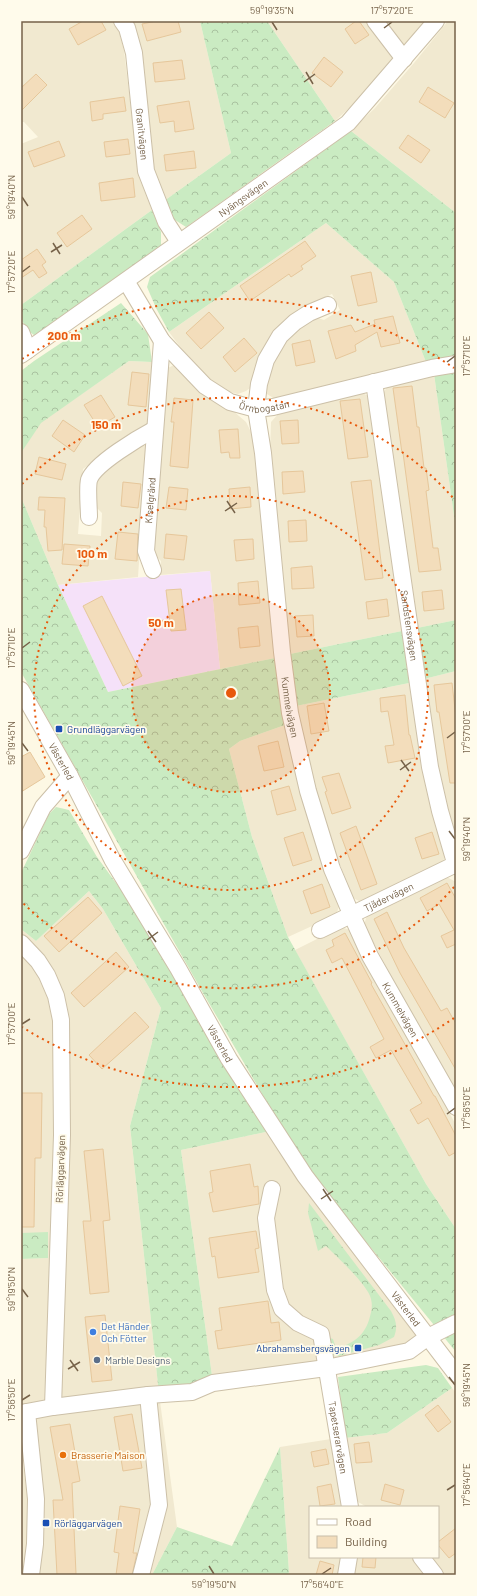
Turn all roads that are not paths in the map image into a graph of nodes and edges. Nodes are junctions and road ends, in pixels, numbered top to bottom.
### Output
1 (122, 21) edge
2 (375, 21) edge
3 (436, 21) edge
4 (404, 59) junction
5 (179, 242) junction
6 (126, 281) junction
7 (328, 305) dead end
8 (21, 332) edge
9 (162, 341) junction
10 (24, 353) edge
11 (456, 364) edge
12 (374, 382) junction
13 (256, 409) junction
14 (155, 430) junction
15 (89, 518) dead end
16 (153, 570) dead end
17 (21, 690) edge
18 (70, 776) junction
19 (21, 851) edge
20 (456, 865) edge
21 (352, 916) junction
22 (320, 930) dead end
23 (21, 943) edge
24 (456, 1107) edge
25 (272, 1189) dead end
26 (456, 1323) edge
27 (428, 1337) junction
28 (326, 1368) junction
29 (456, 1374) edge
30 (148, 1395) junction
31 (53, 1408) junction
32 (24, 1413) edge
33 (350, 1506) edge
34 (349, 1558) edge
35 (422, 1558) edge
36 (31, 1575) edge
37 (141, 1575) edge
38 (346, 1575) edge
39 (435, 1575) edge

1 - 5 street, Granitvägen
2 - 4 street
3 - 4 street, Nyängsvägen
4 - 5 street, Nyängsvägen
5 - 6 street, Nyängsvägen
6 - 9 street, Örnbogatan
6 - 10 street, Nyängsvägen
7 - 13 street, Kummelvägen
8 - 10 street, Nyängsvägen
9 - 13 street, Örnbogatan
9 - 14 street, Kiselgränd
11 - 12 street, Örnbogatan
12 - 13 street, Örnbogatan
12 - 20 street, Sandstensvägen
13 - 21 street, Kummelvägen
14 - 15 street
14 - 16 street, Kiselgränd
17 - 18 street, Västerled
18 - 19 street
18 - 27 street, Västerled
20 - 21 street, Tjädervägen
21 - 22 street, Tjädervägen
21 - 24 street, Kummelvägen
23 - 31 street, Rörläggarvägen
25 - 28 street
26 - 27 street
27 - 28 street
27 - 29 street, Västerled
28 - 30 street
28 - 33 street, Tapetserarvägen
30 - 31 street
30 - 37 street
31 - 32 street
32 - 36 street
34 - 38 street
35 - 39 street

